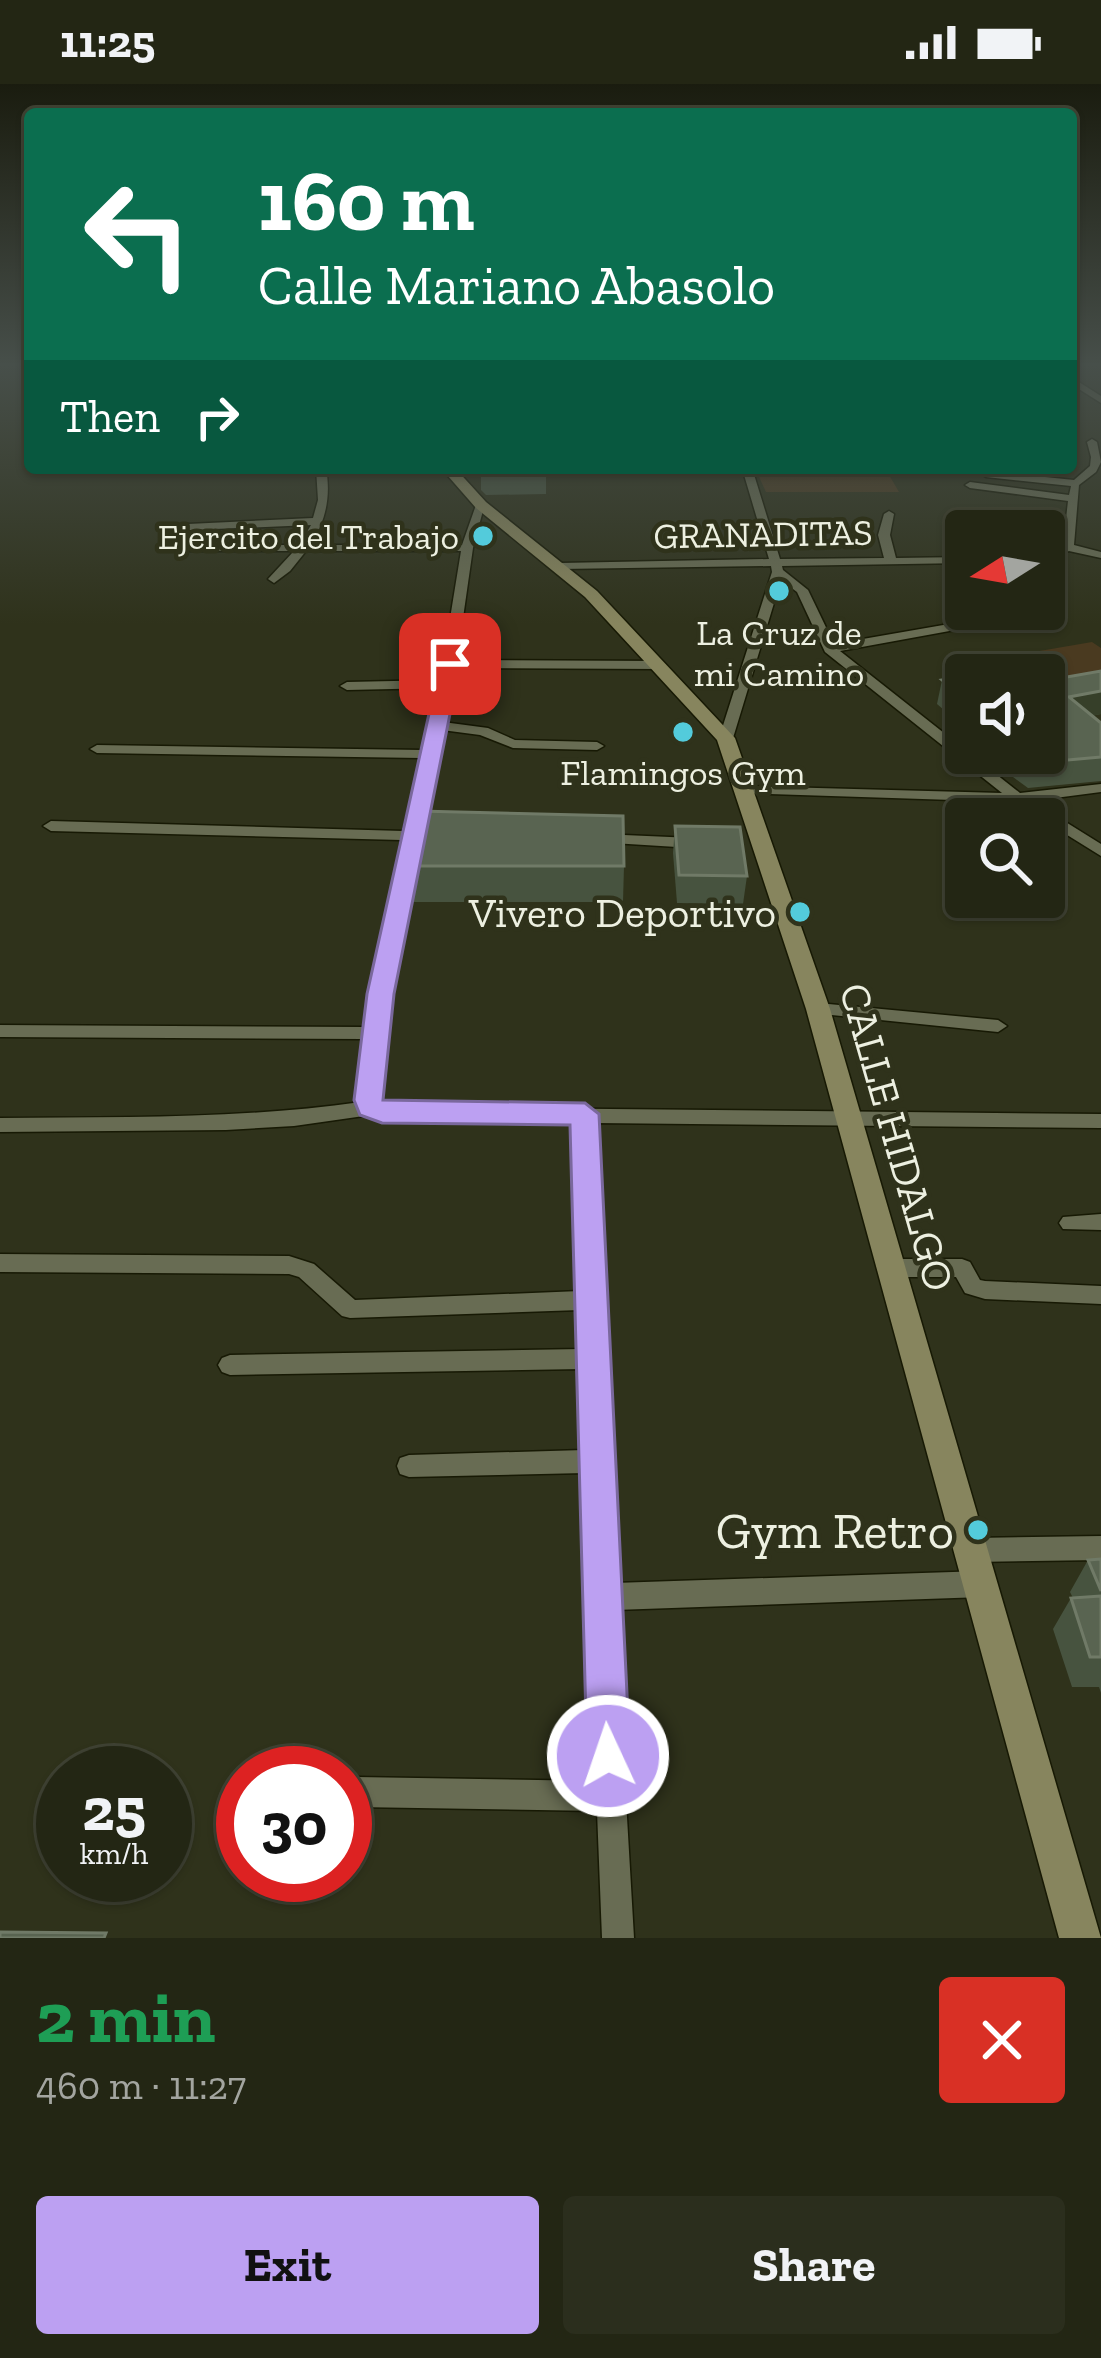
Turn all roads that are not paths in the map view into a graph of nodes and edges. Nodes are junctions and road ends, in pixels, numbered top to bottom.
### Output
1 (1096, 451) edge
2 (322, 474) edge
3 (453, 474) edge
4 (749, 474) edge
5 (986, 474) dead end
6 (1076, 483) junction
7 (970, 485) dead end
8 (1071, 498) junction
9 (481, 505) junction
10 (889, 514) dead end
11 (317, 521) junction
12 (166, 528) dead end
13 (1068, 547) junction
14 (186, 548) dead end
15 (304, 548) junction
16 (467, 548) junction
17 (1065, 548) edge
18 (1101, 555) edge
19 (945, 561) edge
20 (891, 562) junction
21 (560, 566) junction
22 (778, 568) junction
23 (274, 579) dead end
24 (945, 628) edge
25 (830, 649) junction
26 (450, 664) junction
27 (660, 665) junction
28 (444, 684) junction
29 (347, 686) dead end
30 (437, 725) junction
31 (726, 738) junction
32 (597, 746) dead end
33 (98, 749) dead end
34 (432, 754) junction
35 (1101, 788) edge
36 (746, 790) junction
37 (1017, 798) junction
38 (51, 826) dead end
39 (1065, 828) edge
40 (410, 835) junction
41 (454, 836) edge
42 (584, 839) edge
43 (719, 844) edge
44 (1101, 850) edge
45 (818, 1010) junction
46 (998, 1026) dead end
47 (0, 1031) edge
48 (373, 1034) junction
49 (370, 1108) junction
50 (585, 1114) junction
51 (850, 1121) junction
52 (1101, 1121) edge
53 (0, 1125) edge
54 (1101, 1222) edge
55 (1070, 1223) dead end
56 (0, 1263) edge
57 (892, 1268) junction
58 (1101, 1295) edge
59 (592, 1300) junction
60 (594, 1359) junction
61 (230, 1365) dead end
62 (596, 1461) junction
63 (410, 1466) dead end
64 (1101, 1548) edge
65 (973, 1550) junction
66 (983, 1584) junction
67 (601, 1597) junction
68 (372, 1792) edge
69 (610, 1796) junction
70 (618, 1938) edge
71 (1080, 1938) edge

1 - 6 street
2 - 11 street
3 - 9 main road, CALLE HIDALGO
4 - 22 street
5 - 6 street
6 - 8 street
7 - 8 street
8 - 13 street
9 - 16 street
9 - 21 main road, CALLE HIDALGO
10 - 20 street
11 - 12 street
11 - 15 street
13 - 17 street
13 - 18 street
14 - 15 street
15 - 16 street
15 - 23 street
16 - 26 street
19 - 20 street, GRANADITAS
20 - 22 street, GRANADITAS
21 - 22 street, GRANADITAS
21 - 27 main road, CALLE HIDALGO
22 - 25 street
22 - 31 street
24 - 25 street
25 - 37 street
26 - 27 street
26 - 28 street
27 - 31 main road, CALLE HIDALGO
28 - 29 street
28 - 30 street
30 - 32 street
30 - 34 street
31 - 36 main road, CALLE HIDALGO
33 - 34 street
34 - 40 street
35 - 37 street
36 - 37 street
36 - 45 main road, CALLE HIDALGO
38 - 40 street
39 - 44 street
40 - 41 street
40 - 48 street
42 - 43 street
45 - 46 street
45 - 51 main road, CALLE HIDALGO
47 - 48 street
48 - 49 street
49 - 50 street
49 - 53 street
50 - 51 street
50 - 59 street
51 - 52 street
51 - 57 main road, CALLE HIDALGO
54 - 55 street
56 - 59 street
57 - 58 street
57 - 65 main road, CALLE HIDALGO
59 - 60 street
60 - 61 street
60 - 62 street
62 - 63 street
62 - 67 street
64 - 65 street
65 - 66 main road, CALLE HIDALGO
66 - 67 street
66 - 71 main road, CALLE HIDALGO
67 - 69 street
68 - 69 street
69 - 70 street

